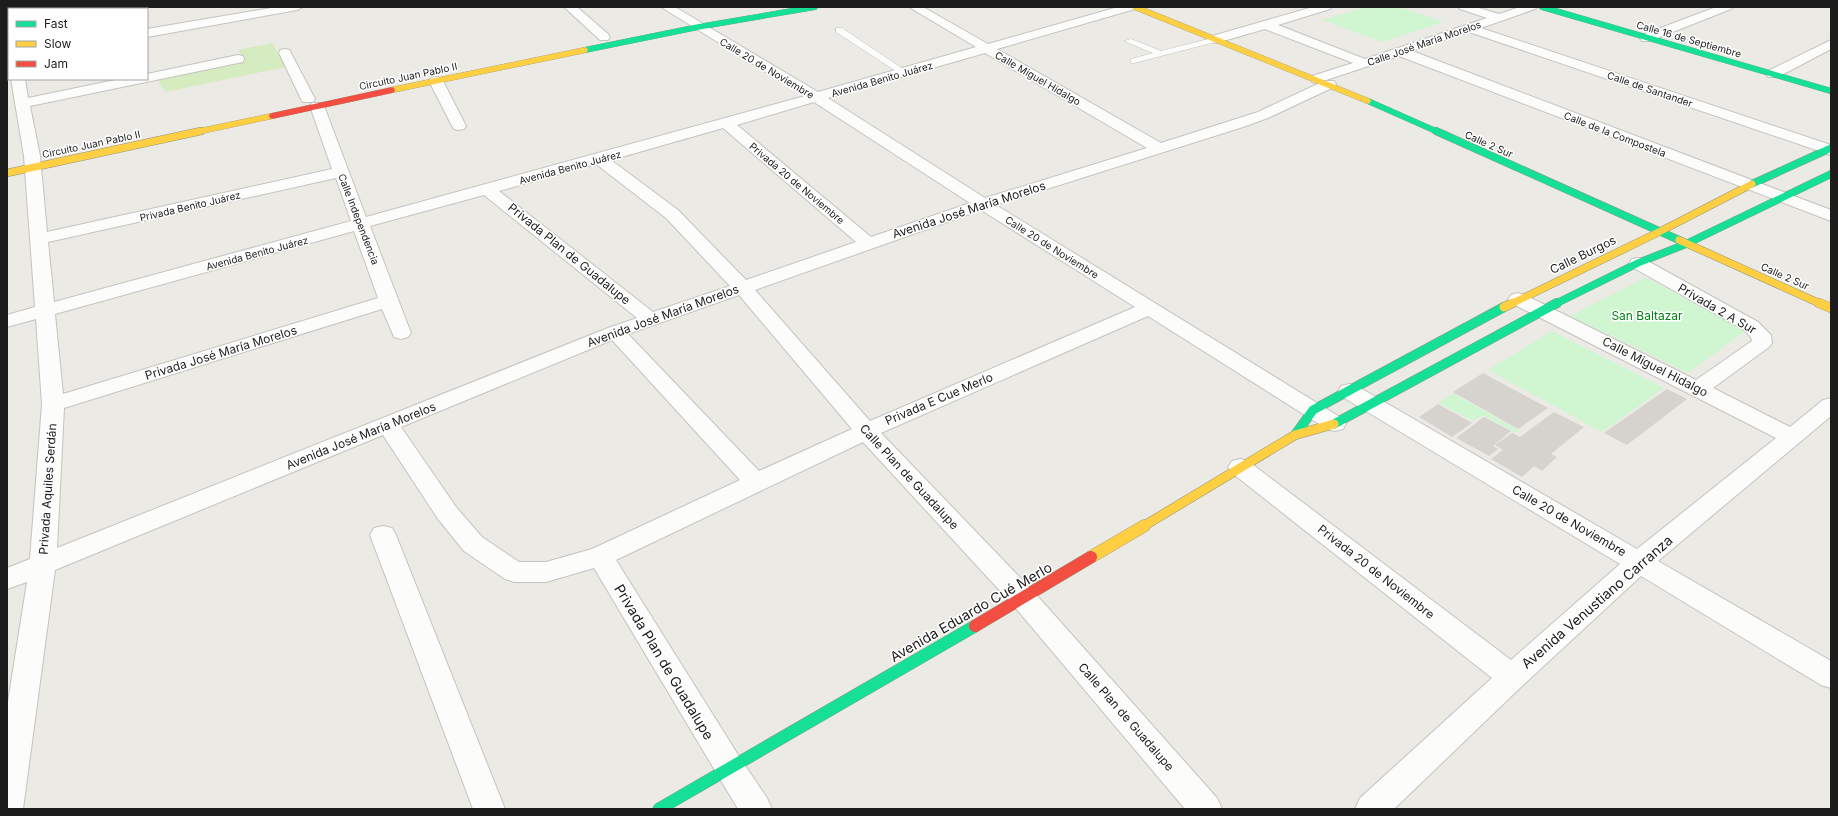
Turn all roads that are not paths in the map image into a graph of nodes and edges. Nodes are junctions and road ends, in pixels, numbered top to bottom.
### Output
1 (297, 7) edge
2 (570, 7) edge
3 (667, 7) edge
4 (776, 7) edge
5 (815, 7) edge
6 (915, 7) edge
7 (1131, 7) edge
8 (1135, 7) edge
9 (1326, 7) edge
10 (1464, 7) edge
11 (1531, 7) edge
12 (1542, 7) edge
13 (1728, 7) edge
14 (1279, 9) dead end
15 (1298, 16) junction
16 (1500, 18) junction
17 (693, 24) junction
18 (1267, 25) junction
19 (1470, 28) junction
20 (839, 30) dead end
21 (148, 33) edge
22 (604, 37) junction
23 (1646, 38) junction
24 (1216, 39) junction
25 (1128, 41) dead end
26 (1831, 44) edge
27 (987, 48) junction
28 (1399, 51) junction
29 (285, 53) dead end
30 (1160, 53) junction
31 (238, 59) dead end
32 (1134, 61) dead end
33 (1365, 63) junction
34 (905, 73) junction
35 (1773, 74) junction
36 (148, 78) edge
37 (18, 80) edge
38 (135, 80) edge
39 (436, 81) junction
40 (1323, 82) junction
41 (1831, 92) edge
42 (816, 97) junction
43 (313, 102) junction
44 (22, 103) junction
45 (277, 105) dead end
46 (726, 123) junction
47 (458, 126) dead end
48 (1160, 149) junction
49 (1830, 149) edge
50 (599, 158) junction
51 (32, 159) junction
52 (341, 172) junction
53 (7, 173) edge
54 (1831, 174) edge
55 (1750, 185) junction
56 (487, 189) junction
57 (1783, 198) junction
58 (982, 204) junction
59 (1831, 216) edge
60 (362, 224) junction
61 (1659, 232) junction
62 (40, 239) junction
63 (868, 244) junction
64 (1686, 244) junction
65 (1638, 263) junction
66 (742, 287) junction
67 (1518, 299) junction
68 (389, 302) junction
69 (1150, 308) junction
70 (1831, 308) edge
71 (45, 310) junction
72 (1542, 310) junction
73 (650, 319) junction
74 (7, 321) edge
75 (615, 332) junction
76 (401, 333) dead end
77 (1698, 389) junction
78 (1349, 391) junction
79 (53, 404) junction
80 (1370, 405) junction
81 (1831, 405) edge
82 (1314, 410) junction
83 (1335, 424) junction
84 (388, 425) junction
85 (866, 431) junction
86 (1294, 434) junction
87 (1792, 437) junction
88 (1240, 467) junction
89 (755, 482) junction
90 (383, 535) dead end
91 (600, 556) junction
92 (1639, 562) junction
93 (43, 565) junction
94 (7, 579) edge
95 (1023, 598) junction
96 (1831, 676) edge
97 (1512, 677) junction
98 (729, 768) junction
99 (7, 809) edge
100 (489, 809) edge
101 (659, 809) edge
102 (756, 809) edge
103 (1206, 809) edge
104 (1371, 809) edge

1 - 21 street
2 - 22 street
3 - 17 street, Calle 20 de Noviembre
4 - 17 main road, Circuito Juan Pablo II
5 - 17 main road, Circuito Juan Pablo II
6 - 27 street, Calle Miguel Hidalgo
7 - 27 street, Avenida Benito Juárez
8 - 24 main road, Calle 2 Sur
9 - 15 street
10 - 16 street
11 - 16 street, Calle José María Morelos
12 - 23 main road, Calle 16 de Septiembre
13 - 23 street
14 - 15 street
15 - 18 street
16 - 19 street, Calle José María Morelos
17 - 22 main road, Circuito Juan Pablo II
17 - 39 main road, Circuito Juan Pablo II
17 - 42 street, Calle 20 de Noviembre
18 - 24 street
18 - 33 street
19 - 28 street, Calle José María Morelos
19 - 49 street, Calle de Santander
20 - 34 lane
22 - 43 main road, Circuito Juan Pablo II
23 - 35 main road, Calle 16 de Septiembre
24 - 30 lane
24 - 40 main road, Calle 2 Sur
25 - 30 lane
26 - 35 street
27 - 34 street, Avenida Benito Juárez
27 - 48 street, Calle Miguel Hidalgo
28 - 33 street, Calle José María Morelos
28 - 55 street, Calle de la Compostela
29 - 43 street, Calle Independencia
30 - 32 lane
31 - 36 street
33 - 40 street, Calle José María Morelos
34 - 42 street, Avenida Benito Juárez
35 - 41 main road, Calle 16 de Septiembre
37 - 44 street, Privada Aquiles Serdán
38 - 44 street
39 - 43 main road, Circuito Juan Pablo II
39 - 47 street
40 - 48 street, Avenida José María Morelos
40 - 61 main road, Calle 2 Sur
42 - 46 street, Avenida Benito Juárez
42 - 58 street, Calle 20 de Noviembre
43 - 45 main road, Circuito Juan Pablo II
43 - 51 main road, Circuito Juan Pablo II
43 - 52 street, Calle Independencia
44 - 51 street, Privada Aquiles Serdán
46 - 50 street, Avenida Benito Juárez
46 - 63 street, Privada 20 de Noviembre
48 - 58 street, Avenida José María Morelos
49 - 55 main road, Calle Burgos
50 - 56 street, Avenida Benito Juárez
50 - 66 street, Calle Plan de Guadalupe
51 - 53 main road, Circuito Juan Pablo II
51 - 62 street, Privada Aquiles Serdán
52 - 60 street, Calle Independencia
52 - 62 street, Privada Benito Juárez
54 - 57 main road
55 - 57 street, Calle de la Compostela
55 - 61 main road, Calle Burgos
56 - 60 street, Avenida Benito Juárez
56 - 73 street, Privada Plan de Guadalupe
57 - 59 street, Calle de la Compostela
57 - 64 main road
58 - 63 street, Avenida José María Morelos
58 - 69 street, Calle 20 de Noviembre
60 - 68 street, Calle Independencia
60 - 71 street, Avenida Benito Juárez
61 - 64 main road, Calle 2 Sur
61 - 67 main road, Calle Burgos
62 - 71 street, Privada Aquiles Serdán
63 - 66 street, Avenida José María Morelos
64 - 65 main road
64 - 70 main road, Calle 2 Sur
65 - 72 main road
65 - 77 street, Privada 2 A Sur
66 - 73 street, Avenida José María Morelos
66 - 85 street, Calle Plan de Guadalupe
67 - 72 street, Calle Miguel Hidalgo
67 - 78 main road, Calle Burgos
68 - 76 street, Calle Independencia
68 - 79 street, Privada José María Morelos
69 - 82 street, Calle 20 de Noviembre
69 - 85 street, Privada E Cue Merlo
71 - 74 street, Avenida Benito Juárez
71 - 79 street, Privada Aquiles Serdán
72 - 77 street, Calle Miguel Hidalgo
72 - 80 main road
73 - 75 street, Avenida José María Morelos
75 - 84 street, Avenida José María Morelos
75 - 89 street
77 - 87 street, Calle Miguel Hidalgo
78 - 80 street, Calle 20 de Noviembre
78 - 82 main road, Avenida Eduardo Cué Merlo
79 - 93 street, Privada Aquiles Serdán
80 - 83 main road, Avenida Eduardo Cué Merlo
80 - 92 street, Calle 20 de Noviembre
81 - 87 street, Avenida Venustiano Carranza
82 - 83 street, Calle 20 de Noviembre
82 - 86 main road, Avenida Eduardo Cué Merlo
83 - 86 main road, Avenida Eduardo Cué Merlo
84 - 91 street, Privada E Cue Merlo
84 - 93 street, Avenida José María Morelos
85 - 89 street, Privada E Cue Merlo
85 - 95 street, Calle Plan de Guadalupe
86 - 88 main road, Avenida Eduardo Cué Merlo
87 - 92 street, Avenida Venustiano Carranza
88 - 95 main road, Avenida Eduardo Cué Merlo
88 - 97 street, Privada 20 de Noviembre
89 - 91 street, Privada E Cue Merlo
90 - 100 street
91 - 98 street, Privada Plan de Guadalupe
92 - 96 street, Calle 20 de Noviembre
92 - 97 street, Avenida Venustiano Carranza
93 - 94 street, Avenida José María Morelos
93 - 99 street, Privada Aquiles Serdán
95 - 98 main road, Avenida Eduardo Cué Merlo
95 - 103 street, Calle Plan de Guadalupe
97 - 104 street, Avenida Venustiano Carranza
98 - 101 main road, Avenida Eduardo Cué Merlo
98 - 102 street, Privada Plan de Guadalupe

